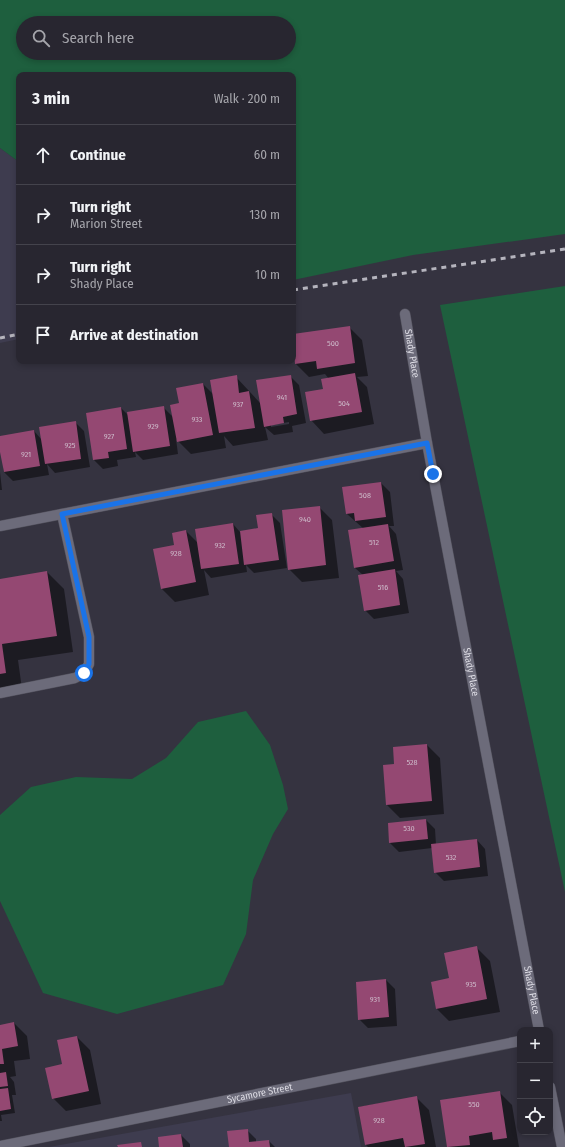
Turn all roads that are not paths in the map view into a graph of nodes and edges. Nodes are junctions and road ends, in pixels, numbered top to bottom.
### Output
1 (405, 314) dead end
2 (427, 443) junction
3 (62, 514) junction
4 (0, 526) edge
5 (0, 693) edge
6 (538, 1027) edge
7 (517, 1042) edge
8 (552, 1099) edge
9 (0, 1146) edge
10 (562, 1147) edge

1 - 2 street, Shady Place
2 - 3 street
2 - 6 street, Shady Place
3 - 4 street
3 - 5 street
7 - 9 street, Sycamore Street
8 - 10 street

